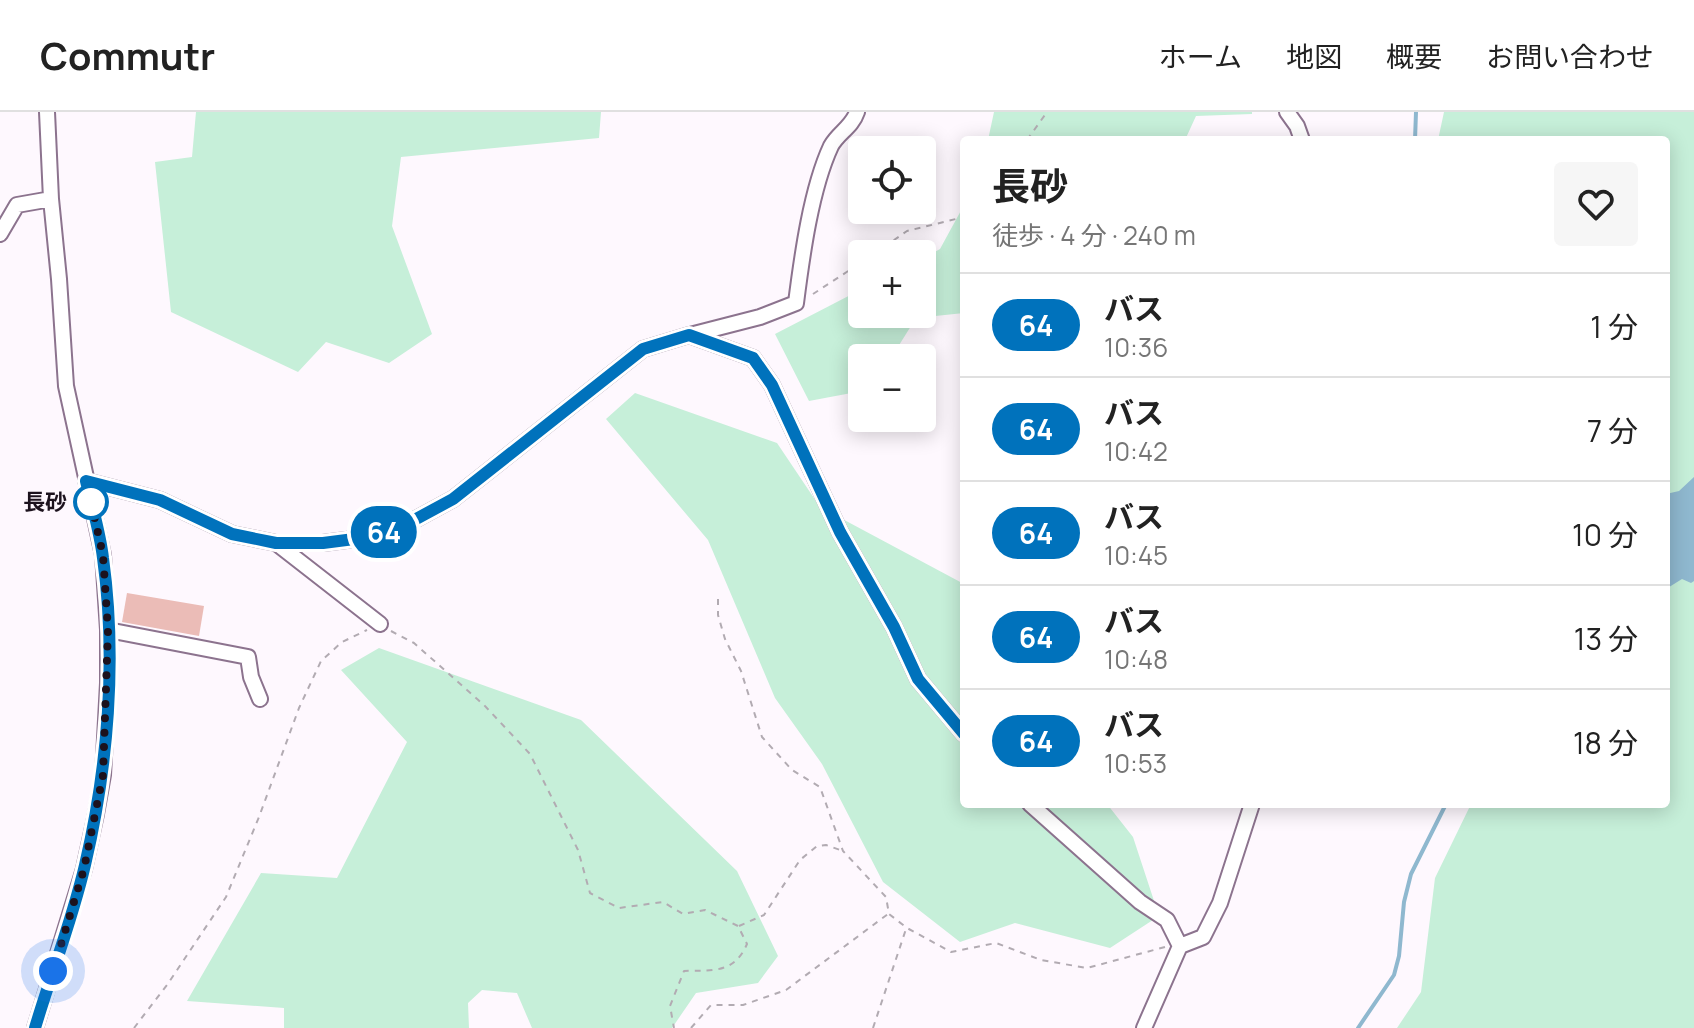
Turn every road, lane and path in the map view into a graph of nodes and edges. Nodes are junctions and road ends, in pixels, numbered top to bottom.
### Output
1 (47, 112) edge
2 (857, 112) edge
3 (1047, 112) edge
4 (1287, 112) edge
5 (1030, 136) edge
6 (1301, 136) edge
7 (51, 199) junction
8 (960, 218) edge
9 (0, 234) edge
10 (894, 240) edge
11 (848, 271) edge
12 (796, 303) junction
13 (689, 335) junction
14 (86, 481) junction
15 (276, 543) junction
16 (718, 599) dead end
17 (380, 624) junction
18 (108, 630) junction
19 (260, 699) dead end
20 (960, 729) edge
21 (1034, 808) edge
22 (1251, 808) edge
23 (843, 851) junction
24 (889, 914) junction
25 (738, 926) junction
26 (907, 928) junction
27 (1179, 945) junction
28 (35, 1028) edge
29 (134, 1028) edge
30 (674, 1028) edge
31 (691, 1028) edge
32 (873, 1028) edge
33 (1144, 1028) edge

1 - 7 street
2 - 12 street
3 - 5 path
4 - 6 street
7 - 9 street
7 - 14 street
8 - 10 path
11 - 12 path
12 - 13 street
13 - 15 street
13 - 20 street
14 - 15 street
14 - 18 street
15 - 17 street
16 - 23 path
17 - 25 path
17 - 29 path
18 - 19 street
18 - 28 street
21 - 27 street
22 - 27 street
23 - 24 path
23 - 25 path
24 - 26 path
24 - 31 path
25 - 30 path
26 - 27 path
26 - 32 path
27 - 33 street

